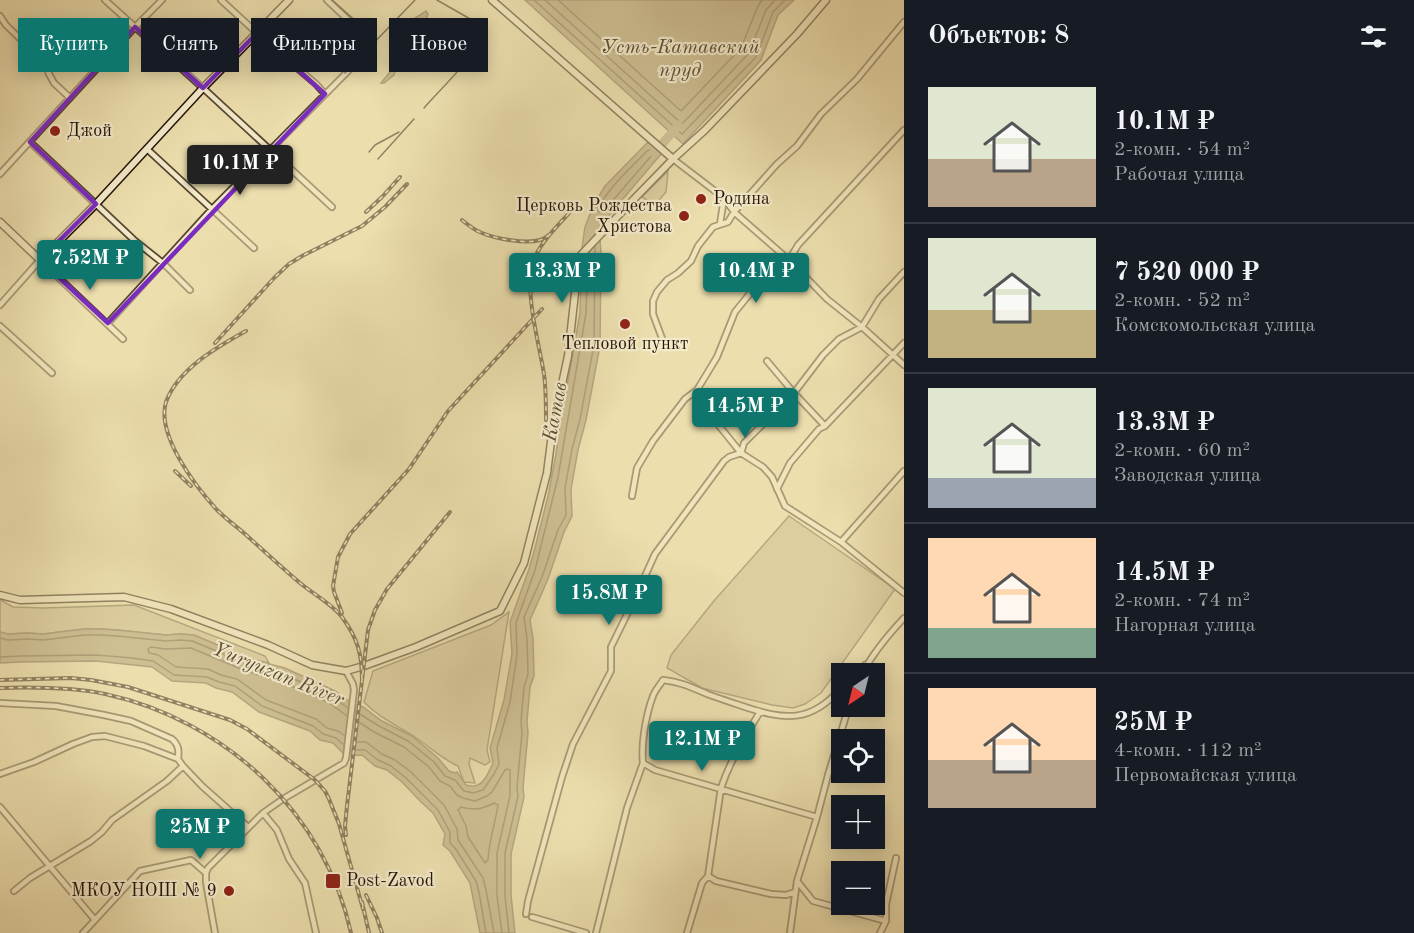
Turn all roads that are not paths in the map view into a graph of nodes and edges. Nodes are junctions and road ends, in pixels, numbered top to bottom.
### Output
1 (105, 0) edge
2 (162, 0) edge
3 (221, 0) edge
4 (289, 0) edge
5 (327, 0) edge
6 (492, 0) edge
7 (826, 0) edge
8 (0, 16) edge
9 (272, 18) edge
10 (346, 18) edge
11 (904, 22) edge
12 (135, 27) junction
13 (251, 28) edge
14 (251, 39) edge
15 (302, 72) edge
16 (347, 72) edge
17 (203, 88) junction
18 (325, 94) junction
19 (70, 98) junction
20 (904, 130) edge
21 (30, 142) junction
22 (147, 149) junction
23 (271, 150) junction
24 (673, 159) junction
25 (0, 174) edge
26 (724, 198) junction
27 (96, 204) junction
28 (332, 207) dead end
29 (211, 210) junction
30 (734, 212) junction
31 (0, 222) edge
32 (720, 224) junction
33 (254, 248) dead end
34 (40, 260) junction
35 (789, 260) junction
36 (164, 264) junction
37 (904, 273) edge
38 (190, 290) dead end
39 (0, 305) edge
40 (108, 323) junction
41 (0, 326) edge
42 (862, 327) junction
43 (123, 339) dead end
44 (663, 341) dead end
45 (904, 343) edge
46 (893, 355) junction
47 (767, 361) dead end
48 (904, 365) edge
49 (52, 372) dead end
50 (697, 390) junction
51 (794, 393) junction
52 (825, 426) junction
53 (741, 453) junction
54 (904, 471) edge
55 (777, 489) junction
56 (632, 496) dead end
57 (841, 542) junction
58 (904, 593) edge
59 (0, 595) edge
60 (904, 618) edge
61 (868, 661) edge
62 (346, 671) junction
63 (831, 699) edge
64 (0, 703) edge
65 (760, 712) junction
66 (846, 717) edge
67 (178, 759) junction
68 (643, 763) junction
69 (183, 766) junction
70 (0, 774) edge
71 (721, 788) junction
72 (0, 807) edge
73 (263, 813) junction
74 (817, 817) junction
75 (248, 827) junction
76 (896, 858) dead end
77 (50, 866) junction
78 (206, 873) junction
79 (708, 876) junction
80 (797, 881) junction
81 (14, 891) dead end
82 (795, 892) junction
83 (526, 914) dead end
84 (532, 917) dead end
85 (95, 920) junction
86 (885, 921) junction
87 (83, 933) edge
88 (215, 933) edge
89 (316, 933) edge
90 (586, 933) edge
91 (596, 933) edge
92 (687, 933) edge
93 (790, 933) edge
94 (880, 933) edge

1 - 12 street
2 - 12 street
3 - 13 street
4 - 9 street
5 - 10 street
6 - 24 street
7 - 24 street
8 - 19 street
11 - 30 street
12 - 17 street
12 - 19 street
14 - 17 street
15 - 18 street
16 - 18 street
17 - 22 street
17 - 23 street
18 - 23 street
19 - 21 street
20 - 35 street
21 - 25 street
21 - 27 street
22 - 27 street
22 - 29 street
23 - 28 street
23 - 29 street
24 - 26 street
24 - 62 street
26 - 30 street
26 - 32 street
27 - 34 street
27 - 36 street
29 - 33 street
29 - 36 street
30 - 32 street
30 - 35 street
31 - 34 street
32 - 44 street
34 - 39 street
34 - 40 street
35 - 42 street
35 - 50 street
36 - 38 street
36 - 40 street
37 - 42 street
40 - 43 street
41 - 49 street
42 - 46 street
42 - 51 street
45 - 46 street
46 - 48 street
46 - 52 street
47 - 51 street
50 - 53 street
50 - 56 street
51 - 52 street
51 - 53 street
52 - 55 street
53 - 55 street
53 - 83 street
54 - 57 street
55 - 57 street
57 - 58 street
59 - 62 street
60 - 61 street
62 - 73 street
63 - 65 street
64 - 67 street
65 - 68 street
65 - 71 street
66 - 74 street
67 - 69 street
67 - 70 street
68 - 71 street
68 - 91 street
69 - 75 street
69 - 77 street
71 - 74 street
71 - 79 street
72 - 77 street
73 - 75 street
73 - 89 street
74 - 80 street
75 - 78 street
76 - 86 street
77 - 81 street
77 - 85 street
78 - 85 street
78 - 88 street
79 - 82 street
79 - 92 street
80 - 82 street
80 - 86 street
82 - 93 street
84 - 90 street
85 - 87 street
86 - 94 street

